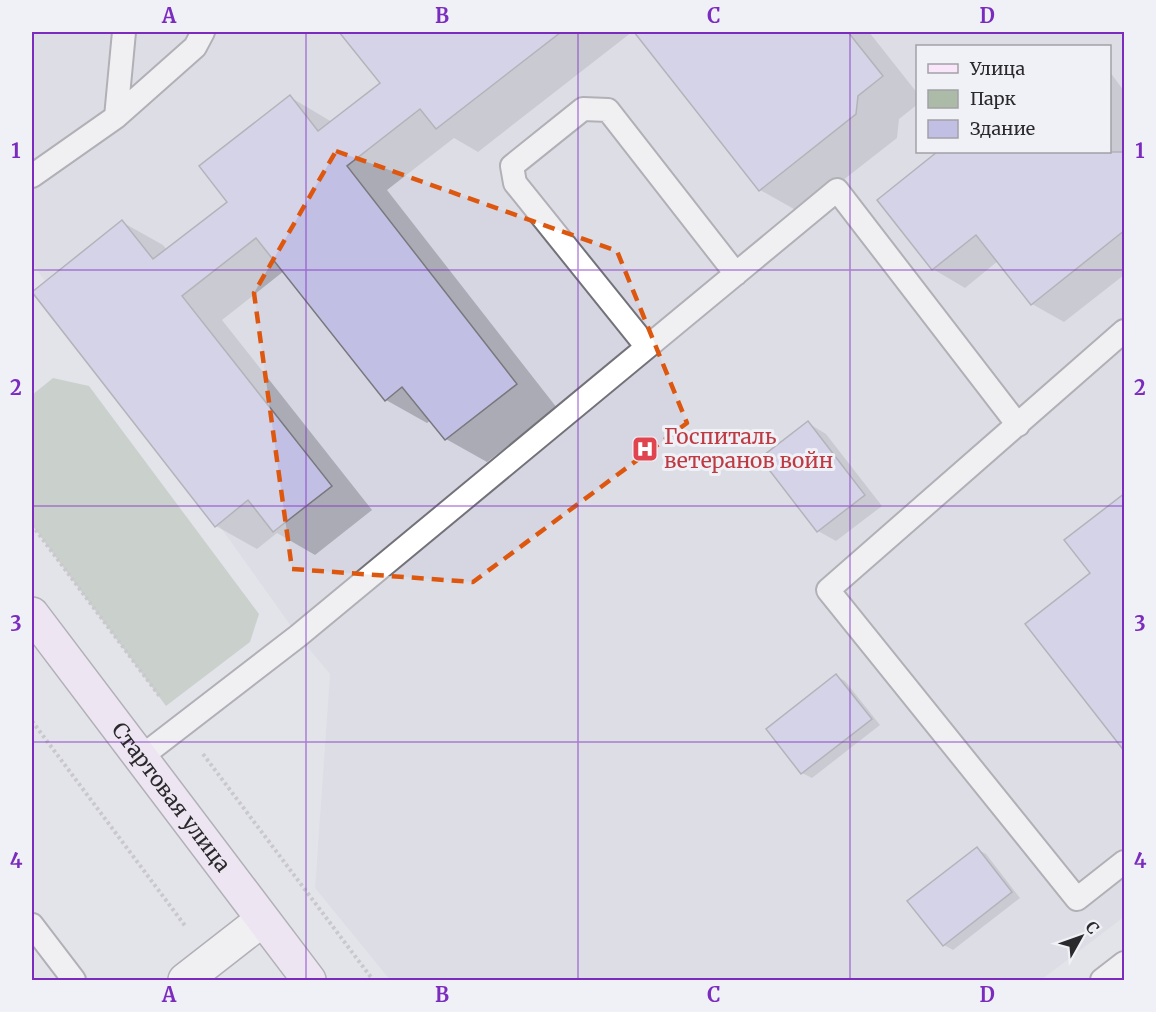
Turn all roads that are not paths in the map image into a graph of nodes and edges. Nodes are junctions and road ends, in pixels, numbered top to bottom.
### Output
1 (124, 32) edge
2 (203, 32) edge
3 (116, 117) junction
4 (32, 176) edge
5 (736, 274) junction
6 (1125, 331) edge
7 (647, 347) junction
8 (1018, 425) junction
9 (32, 614) edge
10 (141, 757) junction
11 (1125, 862) edge
12 (262, 920) junction
13 (32, 925) edge
14 (1125, 963) edge
15 (74, 981) edge
16 (185, 981) edge
17 (309, 981) edge
18 (1102, 981) edge

1 - 3 lane
2 - 3 lane
3 - 4 lane
5 - 7 lane
5 - 7 lane
5 - 8 lane
6 - 8 lane
7 - 10 lane
8 - 11 lane
9 - 10 street, Стартовая улица
10 - 12 street, Стартовая улица
12 - 16 street
12 - 17 street, Стартовая улица
13 - 15 lane
14 - 18 lane

